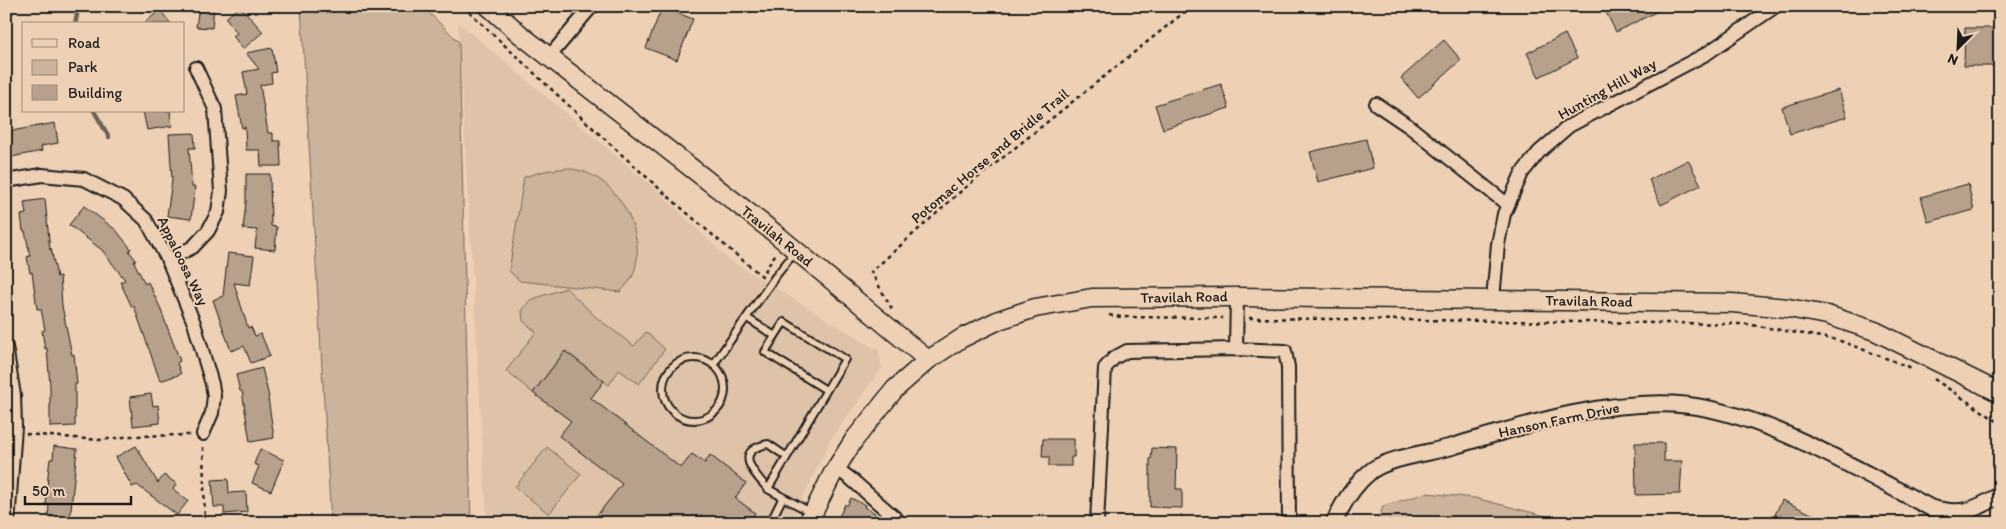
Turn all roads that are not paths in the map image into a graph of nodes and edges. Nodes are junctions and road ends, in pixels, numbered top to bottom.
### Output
1 (488, 6) edge
2 (592, 6) edge
3 (1776, 6) edge
4 (549, 57) junction
5 (196, 68) dead end
6 (1376, 104) dead end
7 (6, 181) edge
8 (1508, 205) junction
9 (792, 256) junction
10 (168, 260) junction
11 (1237, 297) junction
12 (1493, 299) junction
13 (747, 318) junction
14 (775, 336) junction
15 (6, 347) edge
16 (1236, 349) junction
17 (928, 360) junction
18 (714, 365) junction
19 (826, 390) junction
20 (2000, 393) edge
21 (203, 434) road end
22 (787, 457) junction
23 (836, 468) junction
24 (768, 489) junction
25 (2000, 495) edge
26 (783, 497) junction
27 (810, 518) edge
28 (8, 523) edge
29 (770, 523) edge
30 (901, 523) edge
31 (1098, 523) edge
32 (1289, 523) edge
33 (1334, 523) edge

1 - 4 main road, Travilah Road
2 - 4 street
3 - 8 street, Hunting Hill Way
4 - 9 main road, Travilah Road
5 - 10 street
6 - 8 street
7 - 10 street, Appaloosa Way
8 - 12 street, Hunting Hill Way
9 - 13 lane
9 - 17 main road, Travilah Road
10 - 21 street, Appaloosa Way
11 - 12 main road, Travilah Road
11 - 16 street
11 - 17 main road, Travilah Road
12 - 20 main road, Travilah Road
13 - 14 lane
13 - 18 lane
14 - 19 lane
14 - 19 lane
15 - 28 street
16 - 31 street
16 - 32 street
17 - 23 main road
18 - 18 lane
19 - 22 lane
22 - 24 lane
22 - 24 lane
23 - 27 main road
23 - 30 street
24 - 26 lane
25 - 33 street, Hanson Farm Drive
26 - 27 lane
26 - 29 lane

